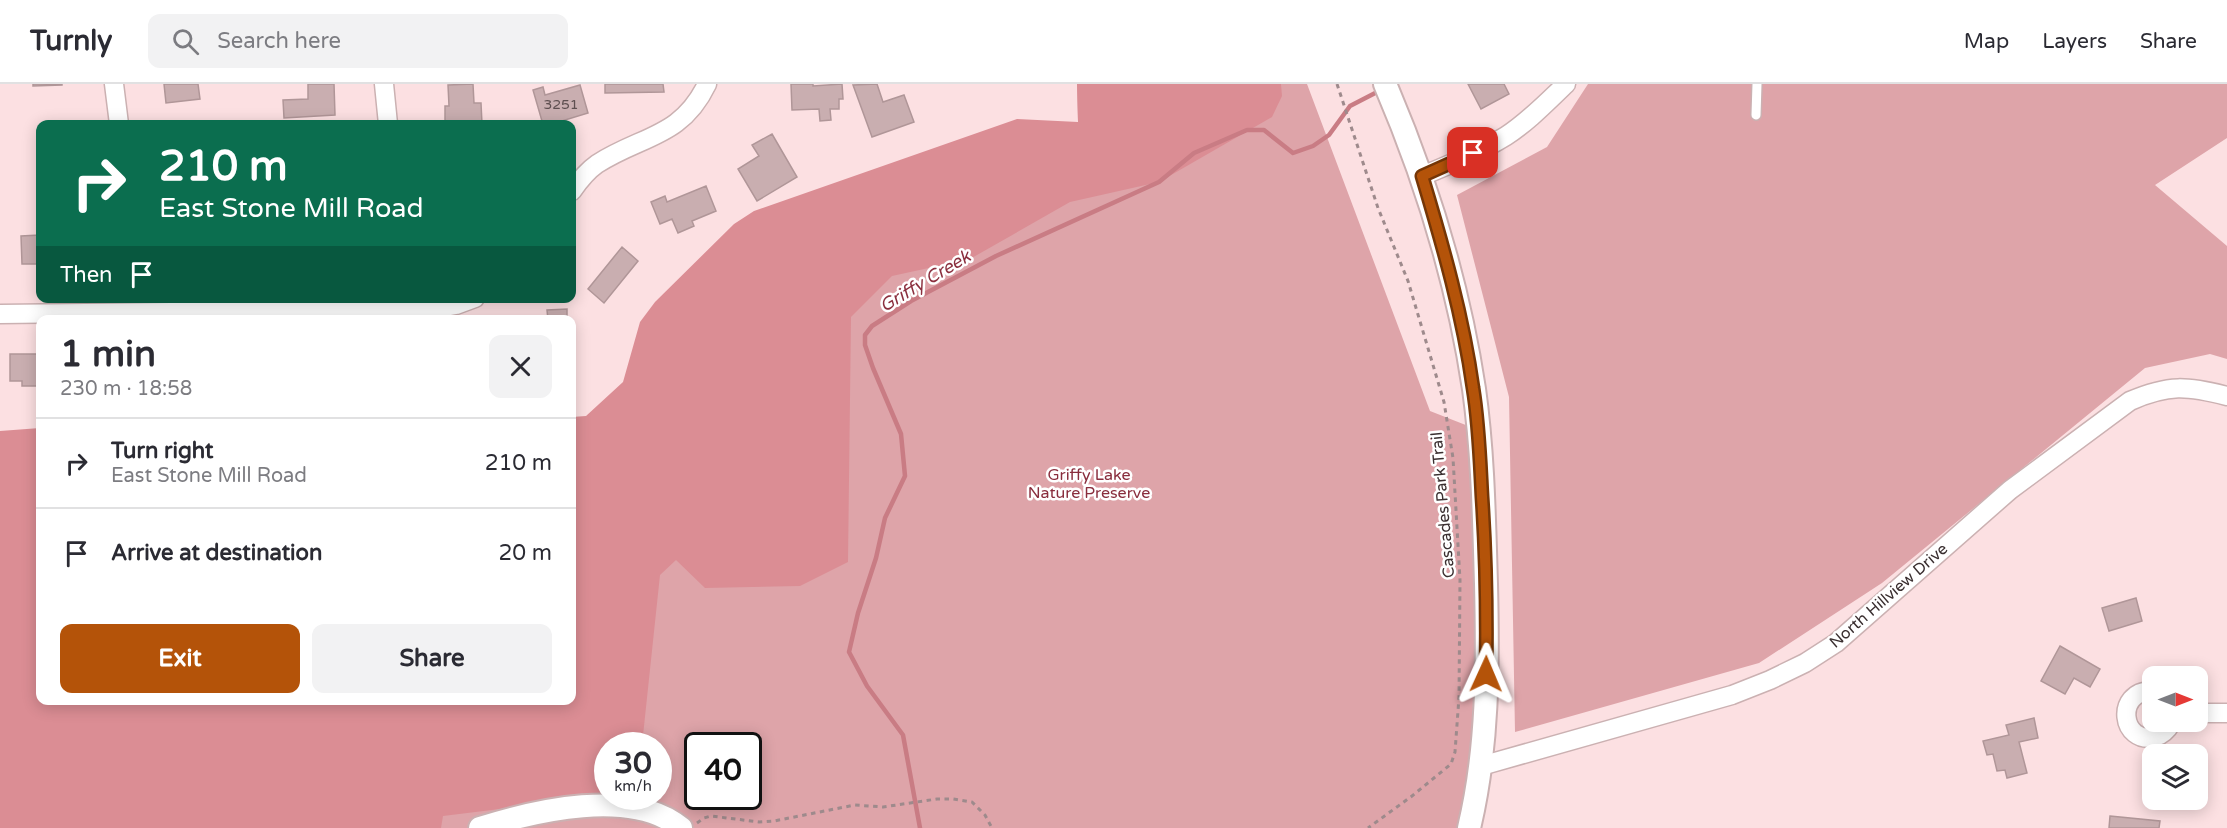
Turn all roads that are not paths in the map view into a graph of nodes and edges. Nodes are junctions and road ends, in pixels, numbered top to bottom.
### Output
1 (114, 84) edge
2 (384, 84) edge
3 (707, 84) edge
4 (1385, 84) edge
5 (1566, 84) edge
6 (1757, 84) edge
7 (1756, 115) dead end
8 (118, 120) edge
9 (388, 120) edge
10 (1422, 176) junction
11 (576, 186) edge
12 (462, 303) edge
13 (397, 304) edge
14 (144, 305) edge
15 (0, 314) edge
16 (2227, 396) edge
17 (2142, 693) edge
18 (2208, 713) edge
19 (2227, 713) edge
20 (2164, 732) edge
21 (1481, 766) junction
22 (480, 828) edge
23 (681, 828) edge
24 (1469, 828) edge

1 - 8 street
2 - 9 street
3 - 11 street
4 - 10 street
5 - 10 street
6 - 7 lane
10 - 21 street
12 - 13 street
13 - 14 street
14 - 15 street
16 - 21 street, North Hillview Drive
17 - 20 street
18 - 19 street
21 - 24 street
22 - 23 street

